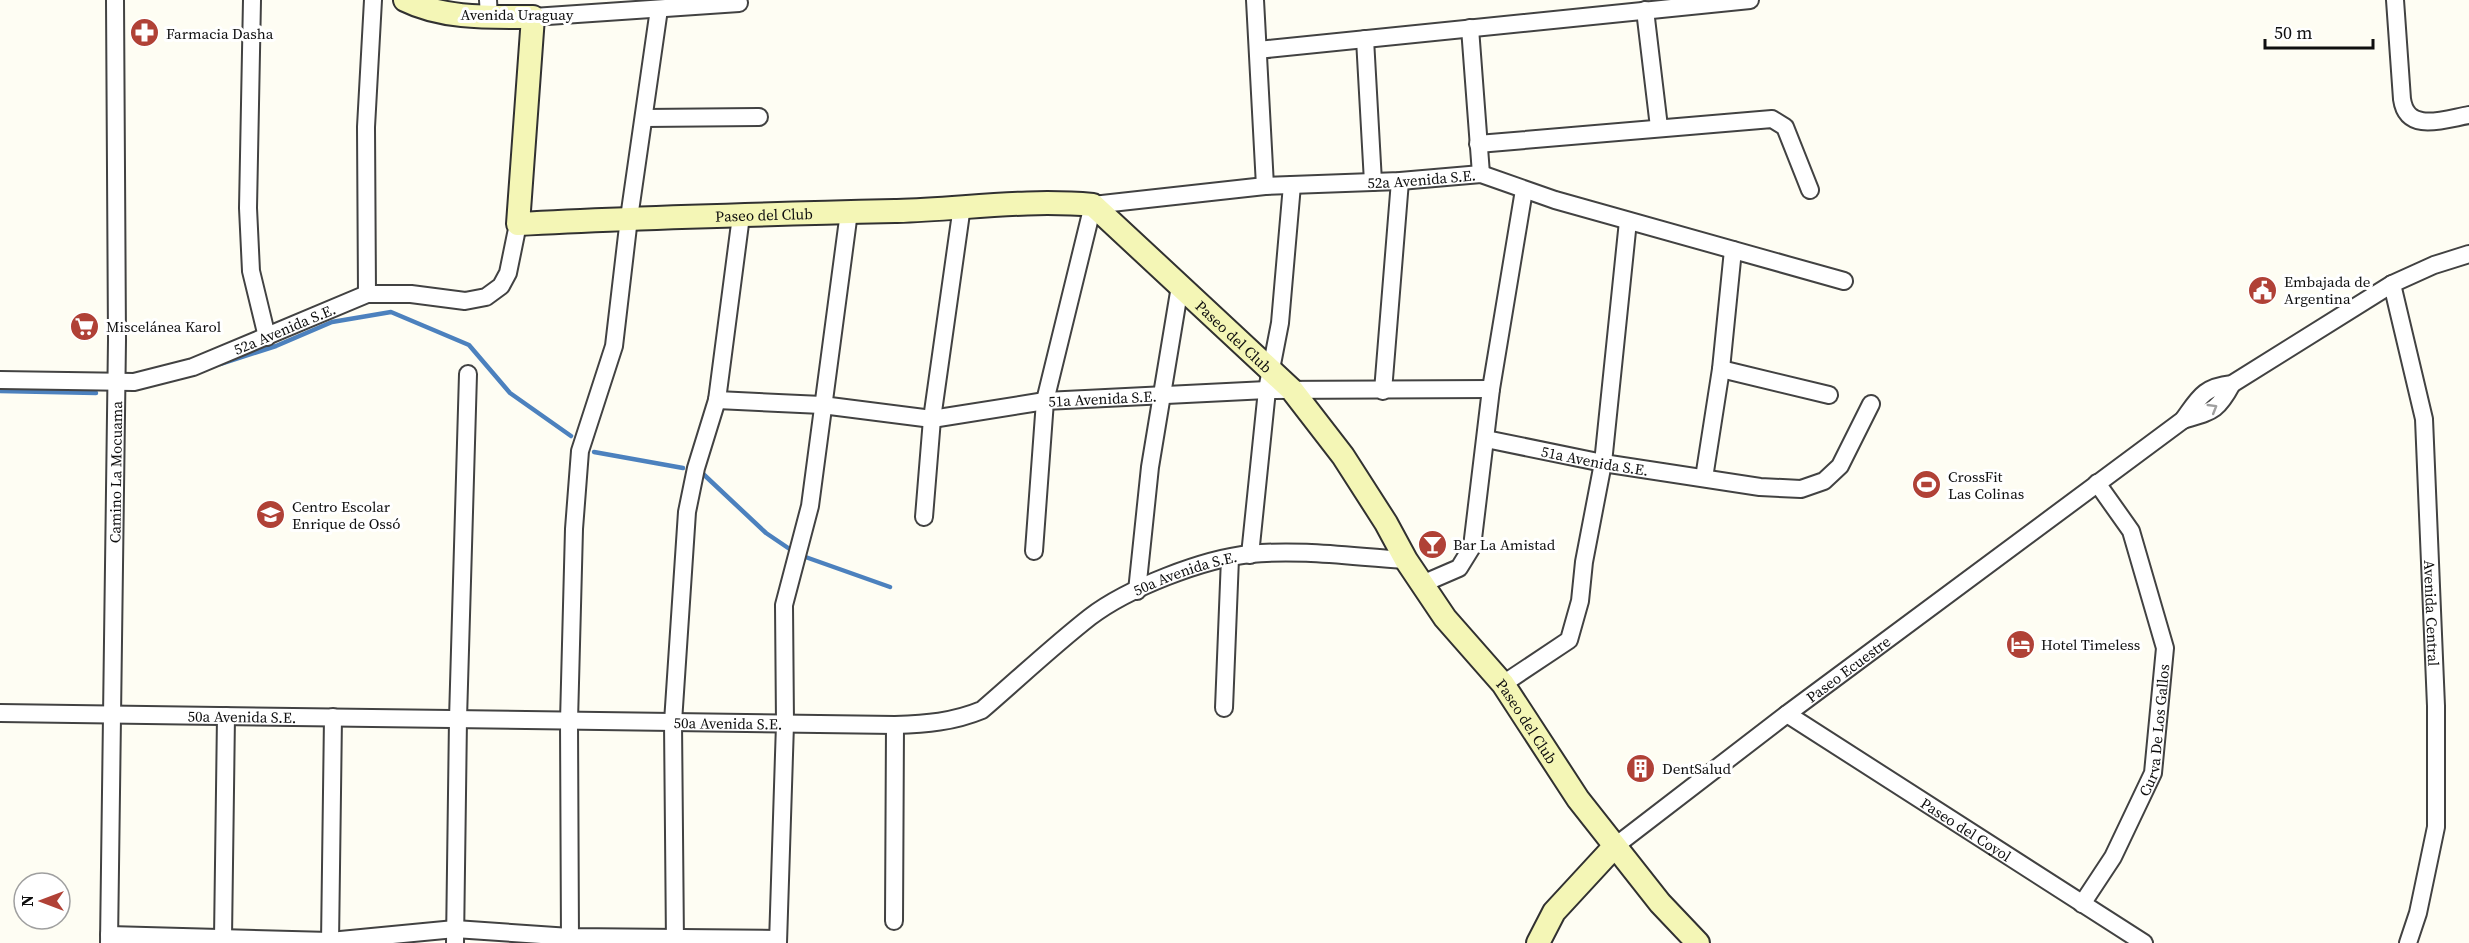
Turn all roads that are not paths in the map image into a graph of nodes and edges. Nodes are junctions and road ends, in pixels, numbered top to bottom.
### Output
1 (115, 0) edge
2 (252, 0) edge
3 (373, 0) edge
4 (405, 0) edge
5 (1255, 0) edge
6 (1750, 0) edge
7 (2395, 0) edge
8 (739, 3) dead end
9 (488, 8) edge
10 (659, 9) junction
11 (1645, 10) junction
12 (533, 17) junction
13 (1470, 28) junction
14 (1365, 39) junction
15 (1258, 50) junction
16 (2469, 115) edge
17 (759, 117) dead end
18 (644, 118) junction
19 (1659, 128) junction
20 (1478, 144) junction
21 (1481, 174) junction
22 (1400, 181) junction
23 (1373, 182) junction
24 (1292, 185) junction
25 (1265, 186) junction
26 (1524, 190) junction
27 (1810, 190) dead end
28 (962, 206) junction
29 (1093, 206) junction
30 (849, 212) junction
31 (741, 216) junction
32 (629, 218) junction
33 (1628, 221) junction
34 (518, 224) junction
35 (1733, 250) junction
36 (2469, 254) edge
37 (1844, 280) dead end
38 (2392, 284) junction
39 (1180, 286) junction
40 (367, 294) junction
41 (267, 337) junction
42 (1721, 369) junction
43 (468, 374) dead end
44 (1269, 379) junction
45 (0, 380) edge
46 (116, 382) junction
47 (1491, 388) junction
48 (1292, 390) junction
49 (1383, 391) junction
50 (1161, 395) junction
51 (1829, 395) dead end
52 (717, 400) junction
53 (1046, 401) junction
54 (1871, 404) dead end
55 (822, 405) junction
56 (932, 419) junction
57 (1486, 439) junction
58 (1603, 463) junction
59 (1704, 478) junction
60 (2097, 483) junction
61 (924, 517) dead end
62 (1034, 551) dead end
63 (1250, 555) junction
64 (1230, 558) junction
65 (1406, 560) junction
66 (1422, 584) junction
67 (1137, 591) junction
68 (1503, 684) junction
69 (1224, 708) dead end
70 (0, 712) edge
71 (113, 714) junction
72 (1787, 714) junction
73 (226, 716) junction
74 (333, 717) junction
75 (458, 719) junction
76 (569, 721) junction
77 (673, 722) junction
78 (785, 724) junction
79 (895, 725) junction
80 (1614, 847) junction
81 (2082, 903) junction
82 (894, 921) dead end
83 (454, 936) edge
84 (223, 938) junction
85 (109, 939) edge
86 (570, 940) edge
87 (675, 941) edge
88 (778, 941) edge
89 (330, 942) edge
90 (1538, 943) edge
91 (1698, 943) edge
92 (2144, 943) edge
93 (2408, 943) edge

1 - 46 street, Camino La Mocuama
2 - 41 street
3 - 40 street
4 - 9 street, Avenida Uraguay
5 - 15 street
6 - 11 street
7 - 16 street
8 - 10 street, Avenida Uraguay
9 - 12 street, Avenida Uraguay
10 - 12 street, Avenida Uraguay
10 - 18 street
11 - 13 street
11 - 19 street
12 - 34 street
13 - 14 street
13 - 20 street
14 - 15 street
14 - 23 street
15 - 25 street
17 - 18 street
18 - 32 street
19 - 20 street
19 - 27 street
20 - 21 street
21 - 22 street, 52a Avenida S.E.
21 - 26 street, 52a Avenida S.E.
22 - 23 street, 52a Avenida S.E.
22 - 49 street
23 - 24 street, 52a Avenida S.E.
24 - 25 street, 52a Avenida S.E.
24 - 44 street
25 - 29 street, 52a Avenida S.E.
26 - 33 street, 52a Avenida S.E.
26 - 47 street
28 - 29 street, Paseo del Club
28 - 30 street, Paseo del Club
28 - 56 street
29 - 39 street, Paseo del Club
29 - 53 street
30 - 31 street, Paseo del Club
30 - 55 street
31 - 32 street, Paseo del Club
31 - 52 street
32 - 34 street, Paseo del Club
32 - 76 street
33 - 35 street, 52a Avenida S.E.
33 - 58 street
34 - 40 street, 52a Avenida S.E.
35 - 37 street, 52a Avenida S.E.
35 - 42 street
36 - 38 street, Paseo Ecuestre
38 - 60 street, Paseo Ecuestre
38 - 93 street, Avenida Central
39 - 44 street, Paseo del Club
39 - 50 street
40 - 41 street, 52a Avenida S.E.
41 - 46 street, 52a Avenida S.E.
42 - 51 street
42 - 59 street
43 - 75 street
44 - 48 street, Paseo del Club
44 - 50 street, 51a Avenida S.E.
44 - 63 street
45 - 46 street, 52a Avenida S.E.
46 - 71 street, Camino La Mocuama
47 - 49 street
47 - 57 street
48 - 49 street
48 - 65 street, Paseo del Club
50 - 53 street, 51a Avenida S.E.
50 - 67 street
52 - 55 street, 51a Avenida S.E.
52 - 77 street
53 - 56 street, 51a Avenida S.E.
53 - 62 street
54 - 59 street, 51a Avenida S.E.
55 - 56 street, 51a Avenida S.E.
55 - 78 street
56 - 61 street
57 - 58 street, 51a Avenida S.E.
57 - 66 street
58 - 59 street, 51a Avenida S.E.
58 - 68 street
60 - 72 street, Paseo Ecuestre
60 - 81 street, Curva De Los Gallos
63 - 64 street, 50a Avenida S.E.
63 - 65 street, 50a Avenida S.E.
64 - 67 street, 50a Avenida S.E.
64 - 69 street
65 - 66 street, Paseo del Club
66 - 68 street, Paseo del Club
67 - 79 street, 50a Avenida S.E.
68 - 80 street, Paseo del Club
70 - 71 street, 50a Avenida S.E.
71 - 73 street, 50a Avenida S.E.
71 - 85 street, Camino La Mocuama
72 - 80 street, Paseo Ecuestre
72 - 81 street, Paseo del Coyol
73 - 74 street, 50a Avenida S.E.
73 - 84 street
74 - 75 street, 50a Avenida S.E.
74 - 89 street
75 - 76 street, 50a Avenida S.E.
75 - 83 street
76 - 77 street, 50a Avenida S.E.
76 - 86 street
77 - 78 street, 50a Avenida S.E.
77 - 87 street
78 - 79 street, 50a Avenida S.E.
78 - 88 street
79 - 82 street
80 - 90 street, Paseo Ecuestre
80 - 91 street, Paseo del Club
81 - 92 street, Paseo del Coyol
83 - 86 street
83 - 89 street
84 - 85 street
84 - 89 street
86 - 87 street
87 - 88 street

